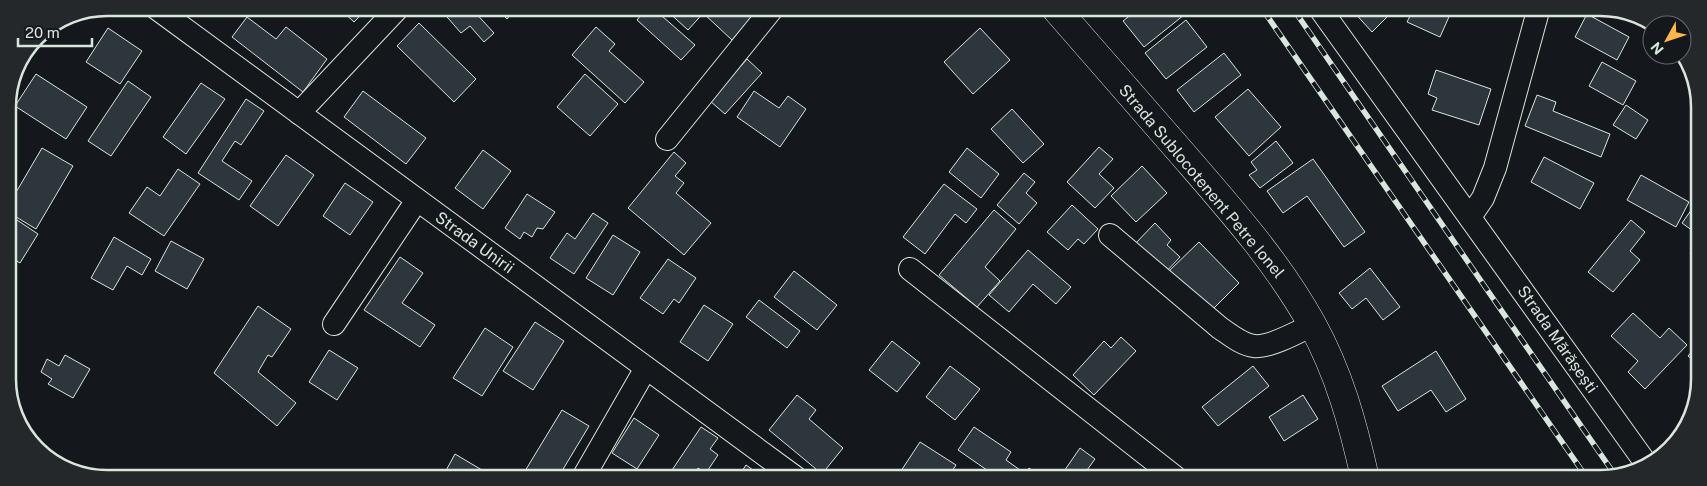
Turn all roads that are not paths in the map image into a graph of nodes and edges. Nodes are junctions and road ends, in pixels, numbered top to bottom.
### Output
1 (167, 16) edge
2 (390, 16) edge
3 (766, 16) edge
4 (1062, 16) edge
5 (1325, 16) edge
6 (1537, 16) edge
7 (299, 113) junction
8 (667, 139) dead end
9 (417, 200) junction
10 (1470, 217) junction
11 (1110, 235) dead end
12 (910, 269) dead end
13 (334, 324) dead end
14 (1312, 325) junction
15 (646, 368) junction
16 (1642, 458) edge
17 (587, 470) edge
18 (785, 470) edge
19 (1166, 470) edge
20 (1363, 470) edge

1 - 7 street, Strada Unirii
2 - 7 street
3 - 8 street
4 - 14 main road, Strada Sublocotenent Petre Ionel
5 - 10 street, Strada Mărășești
6 - 10 street
7 - 9 street, Strada Unirii
9 - 13 street
9 - 15 street, Strada Unirii
10 - 16 street, Strada Mărășești
11 - 14 street
12 - 19 street
14 - 20 main road, Strada Sublocotenent Petre Ionel
15 - 17 street
15 - 18 street, Strada Unirii

